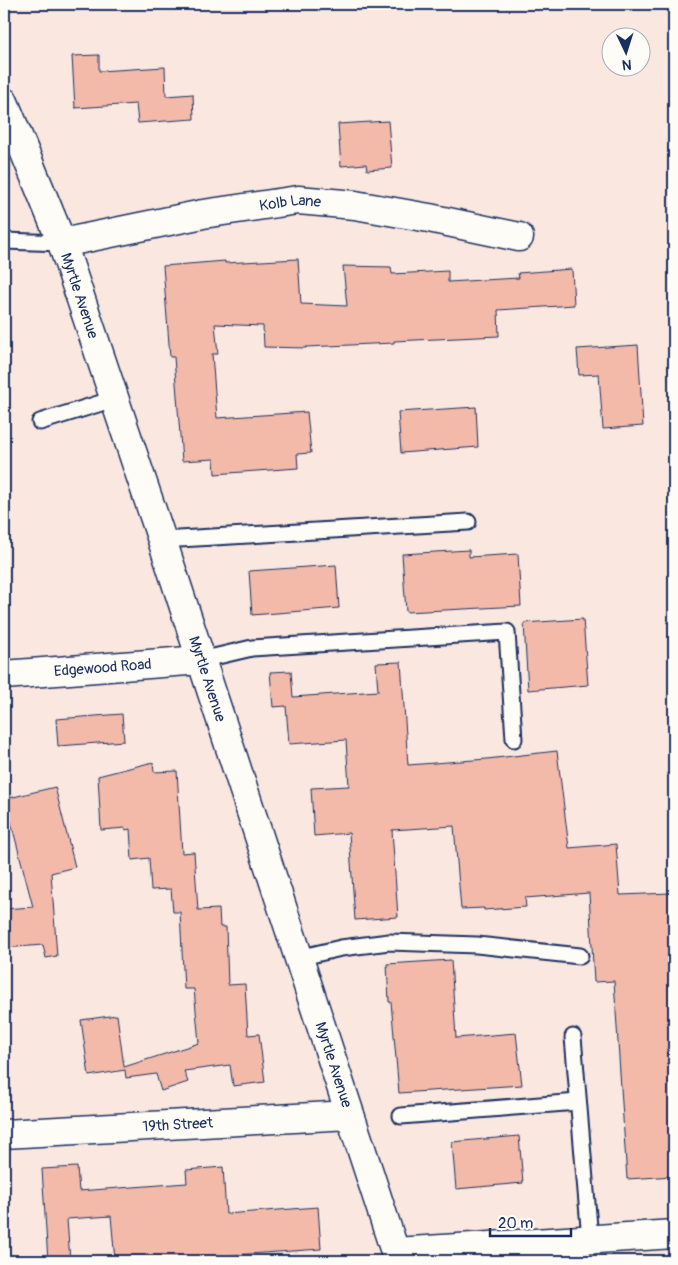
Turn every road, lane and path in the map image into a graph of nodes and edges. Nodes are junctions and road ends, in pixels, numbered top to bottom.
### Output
1 (4, 102) edge
2 (519, 237) dead end
3 (4, 241) edge
4 (62, 243) junction
5 (114, 399) junction
6 (40, 422) dead end
7 (468, 522) dead end
8 (162, 540) junction
9 (200, 660) junction
10 (4, 675) edge
11 (514, 739) dead end
12 (580, 956) dead end
13 (298, 958) junction
14 (572, 1037) dead end
15 (578, 1102) junction
16 (350, 1115) junction
17 (401, 1116) dead end
18 (4, 1134) edge
19 (674, 1234) edge
20 (590, 1239) junction
21 (397, 1257) edge

1 - 4 street, Myrtle Avenue
2 - 4 street, Kolb Lane
3 - 4 lane
4 - 5 street, Myrtle Avenue
5 - 6 lane
5 - 8 street, Myrtle Avenue
7 - 8 lane
8 - 9 street, Myrtle Avenue
9 - 10 street, Edgewood Road
9 - 11 lane
9 - 13 street, Myrtle Avenue
12 - 13 lane
13 - 16 street, Myrtle Avenue
14 - 15 lane
15 - 17 lane
15 - 20 lane
16 - 18 street, 19th Street
16 - 21 street, Myrtle Avenue
19 - 20 street
20 - 21 street

